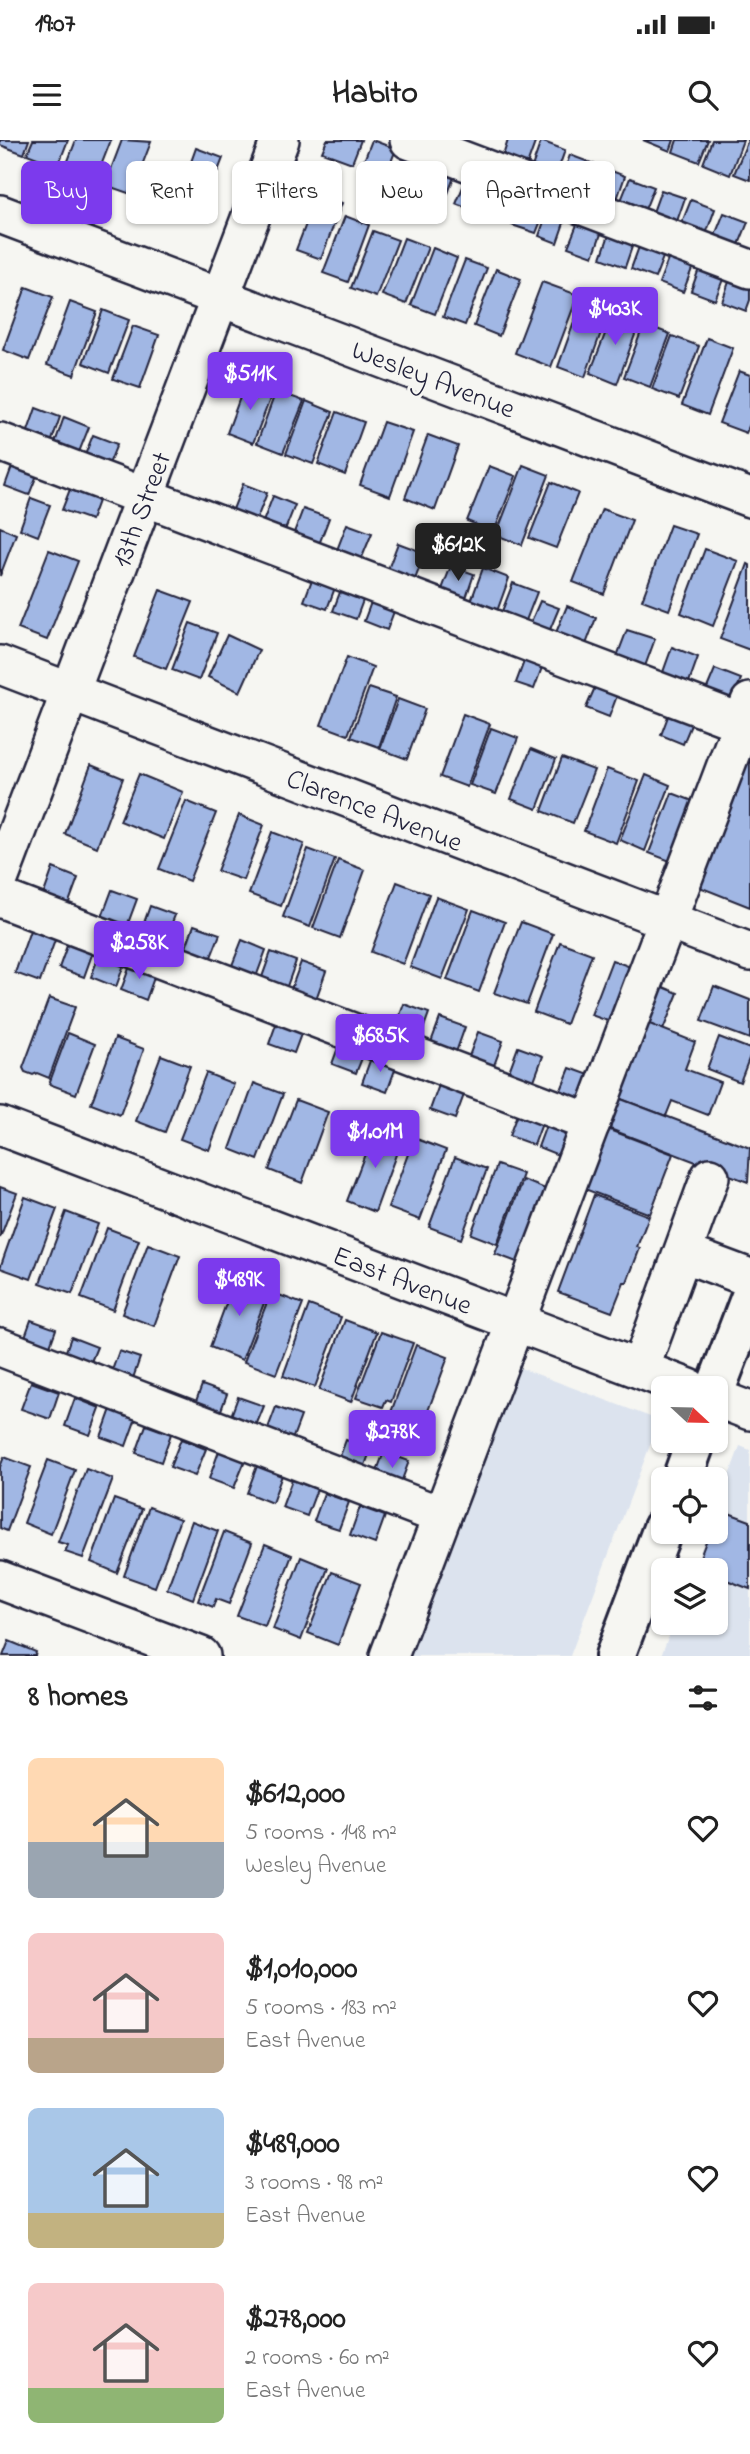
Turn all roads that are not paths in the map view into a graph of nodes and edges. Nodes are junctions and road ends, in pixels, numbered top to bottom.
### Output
1 (280, 140) edge
2 (409, 140) edge
3 (0, 214) edge
4 (750, 269) edge
5 (220, 297) junction
6 (0, 442) edge
7 (145, 497) junction
8 (750, 498) edge
9 (0, 666) edge
10 (70, 692) junction
11 (746, 712) edge
12 (0, 877) edge
13 (0, 898) edge
14 (667, 921) junction
15 (750, 952) edge
16 (591, 1123) junction
17 (0, 1126) edge
18 (710, 1177) dead end
19 (683, 1253) junction
20 (750, 1278) edge
21 (750, 1299) edge
22 (516, 1322) junction
23 (0, 1347) edge
24 (640, 1369) junction
25 (658, 1376) edge
26 (721, 1376) edge
27 (728, 1403) edge
28 (750, 1411) edge
29 (442, 1516) junction
30 (657, 1544) edge
31 (0, 1580) edge
32 (201, 1656) edge
33 (389, 1656) edge
34 (615, 1656) edge

1 - 5 street, 13th Street
2 - 4 street
3 - 5 street, Wesley Avenue
5 - 7 street, 13th Street
5 - 8 street, Wesley Avenue
6 - 7 street
7 - 10 street, 13th Street
7 - 11 street
9 - 10 street, Clarence Avenue
10 - 12 street, 13th Street
10 - 14 street, Clarence Avenue
11 - 14 street
13 - 16 street
14 - 15 street, Clarence Avenue
14 - 16 street
16 - 22 street
17 - 22 street, East Avenue
18 - 19 street
19 - 20 street
19 - 24 street
21 - 26 main road
22 - 24 street, East Avenue
22 - 29 street
23 - 29 street
24 - 25 street, East Avenue
27 - 28 street
29 - 33 street
30 - 34 main road
31 - 32 street

